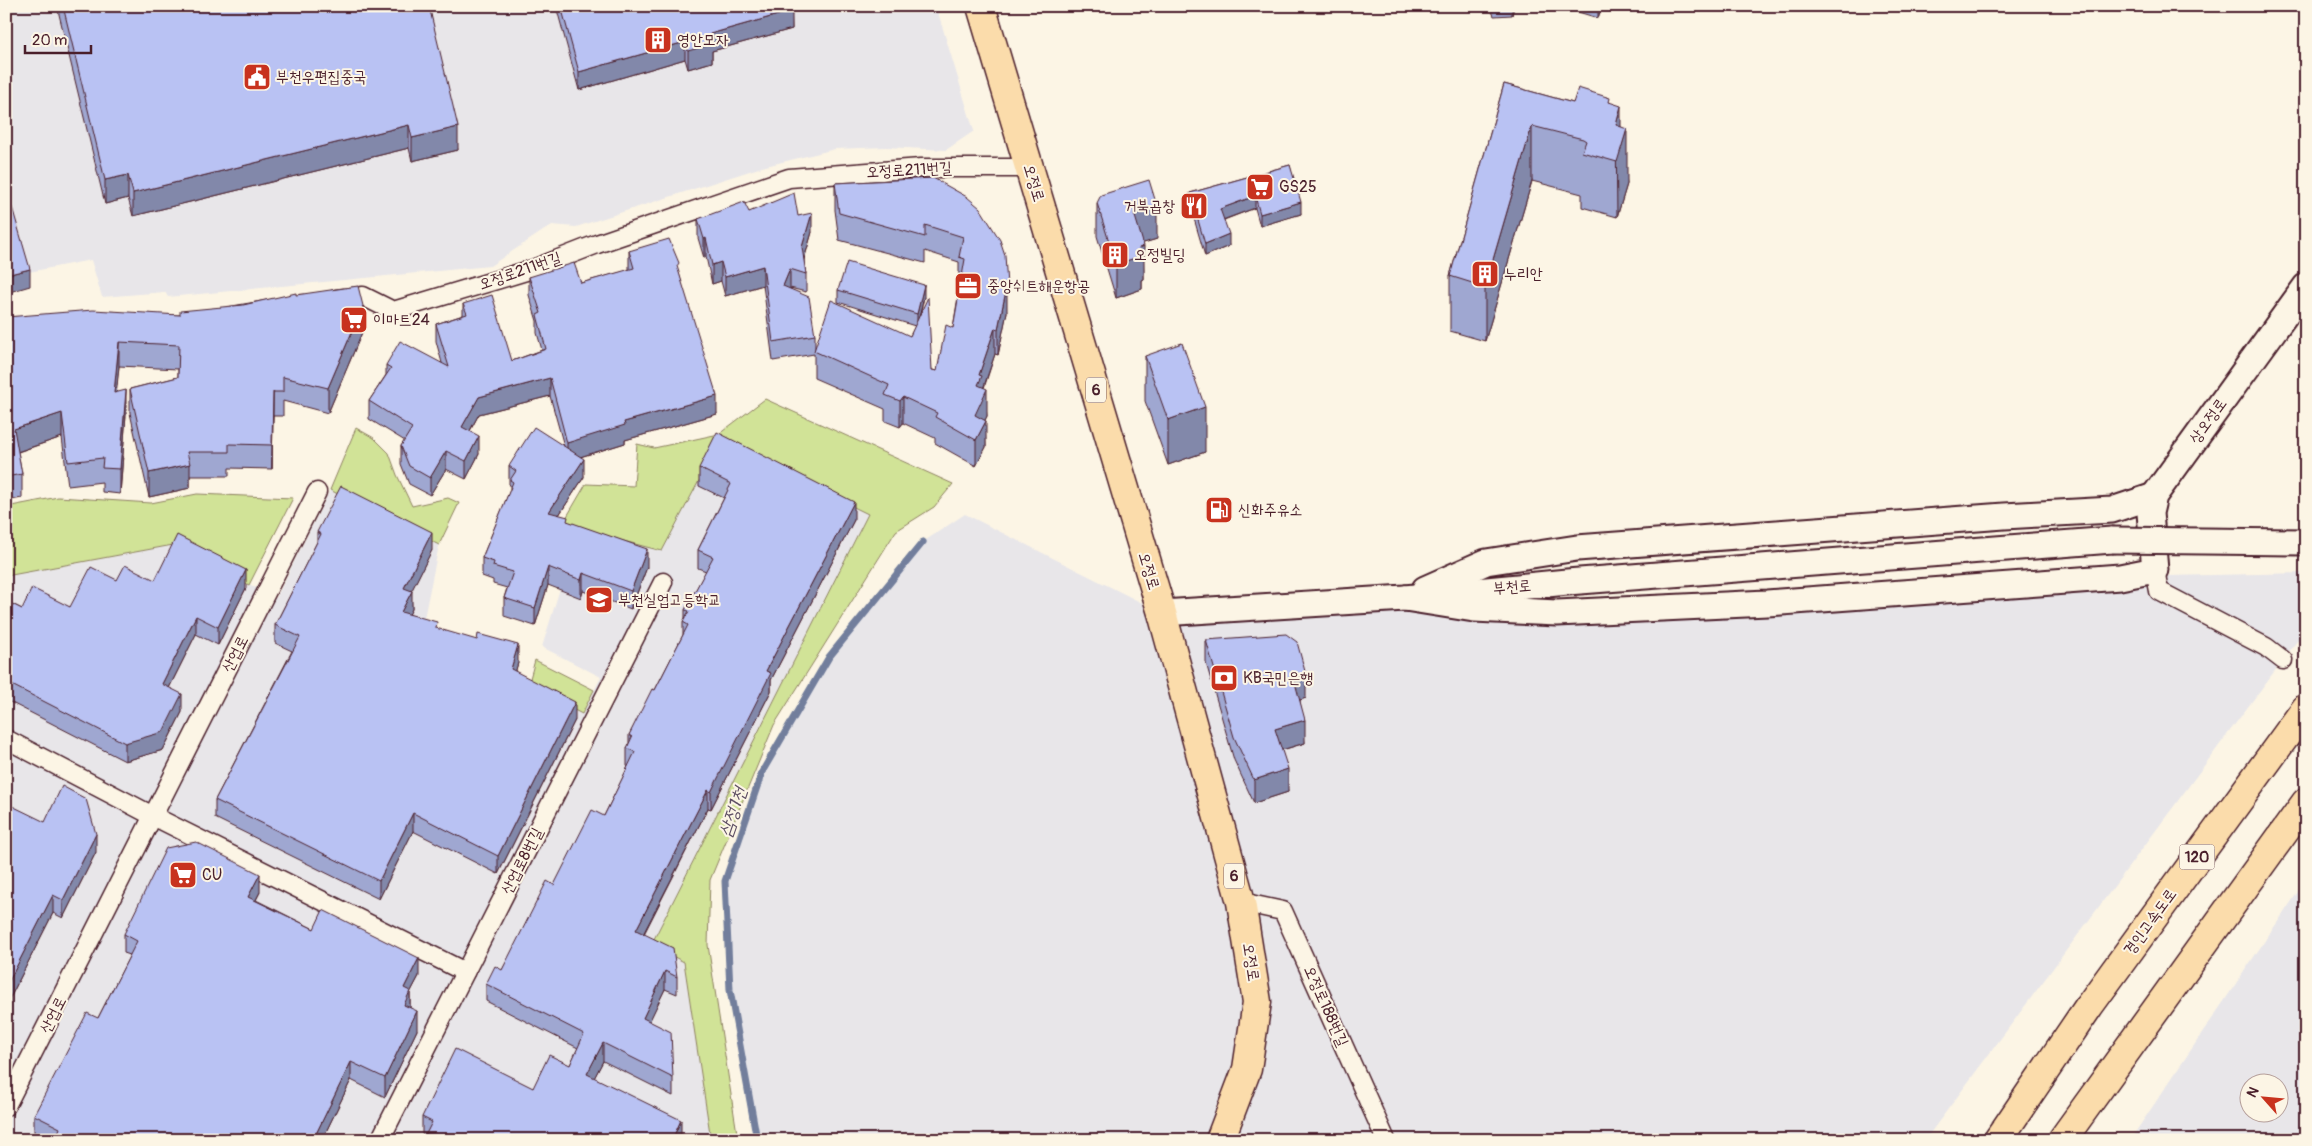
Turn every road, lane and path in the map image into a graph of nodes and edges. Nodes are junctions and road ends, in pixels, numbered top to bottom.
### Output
1 (981, 6) edge
2 (1029, 168) junction
3 (2306, 286) edge
4 (324, 301) edge
5 (317, 492) dead end
6 (2154, 496) junction
7 (2306, 542) edge
8 (2157, 580) junction
9 (664, 582) dead end
10 (1405, 598) junction
11 (1162, 613) junction
12 (2283, 660) dead end
13 (2306, 708) edge
14 (6, 739) edge
15 (2306, 802) edge
16 (153, 816) junction
17 (1241, 902) junction
18 (466, 972) junction
19 (2088, 1006) junction
20 (2139, 1031) junction
21 (6, 1106) edge
22 (380, 1140) edge
23 (1220, 1140) edge
24 (1386, 1140) edge
25 (1983, 1140) edge
26 (1998, 1140) edge
27 (2062, 1140) edge
28 (2077, 1140) edge

1 - 2 main road, 오정로 / 6
2 - 4 street, 오정로211번길
2 - 11 main road, 오정로 / 6
3 - 6 street, 상오정로
5 - 16 street, 산업로
6 - 8 street, 상오정로
6 - 10 street
7 - 10 street, 부천로, bridge
8 - 10 street
8 - 12 street
9 - 18 street, 산업로8번길
10 - 11 street, 부천로
11 - 17 main road, 오정로 / 6
13 - 19 main road, 경인고속도로 / 120
14 - 16 street
15 - 20 main road
16 - 18 street
16 - 21 street, 산업로
17 - 23 main road, 오정로 / 6
17 - 24 street, 오정로188번길
18 - 22 street, 산업로8번길
19 - 25 main road
19 - 26 main road, 경인고속도로 / 120
20 - 27 main road
20 - 28 main road

